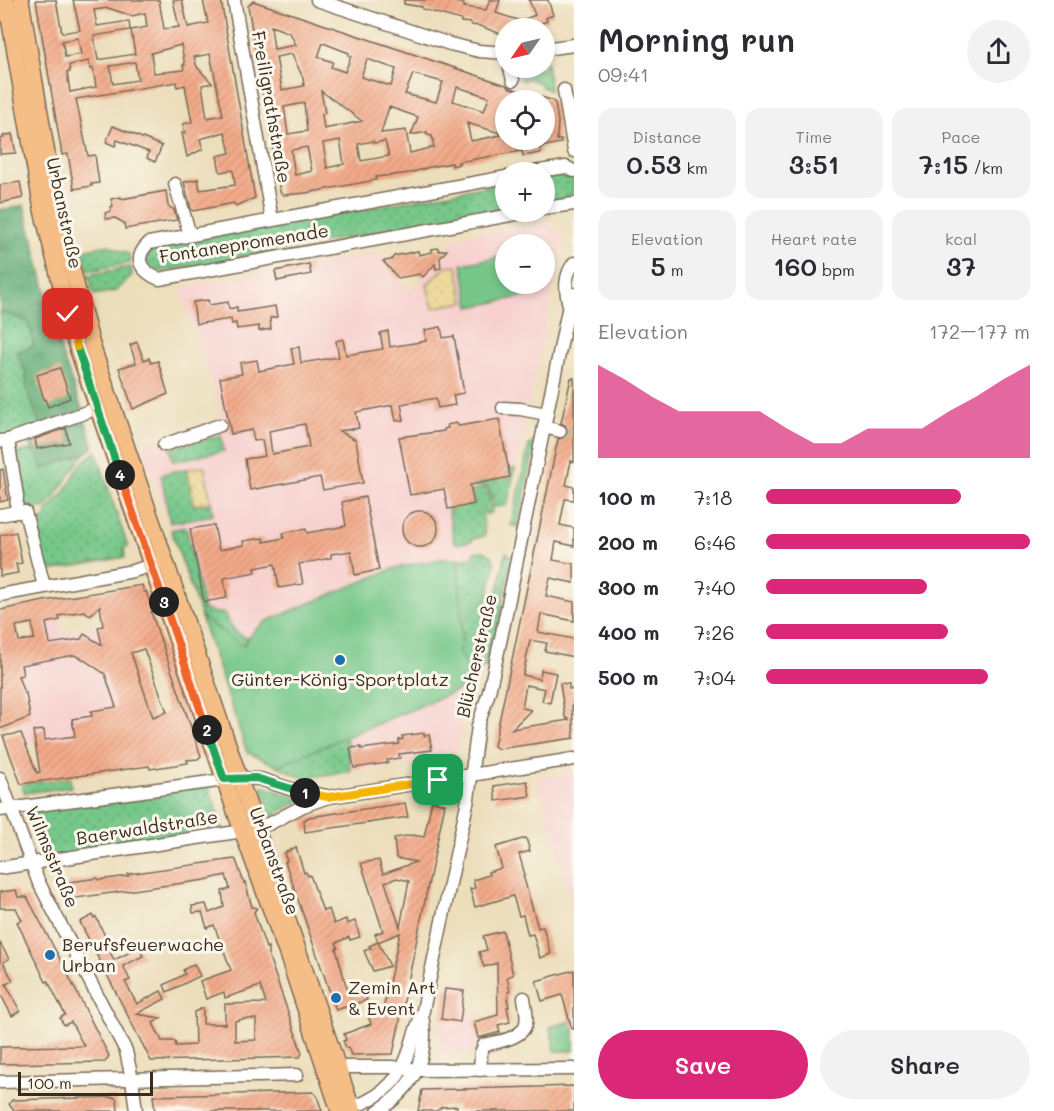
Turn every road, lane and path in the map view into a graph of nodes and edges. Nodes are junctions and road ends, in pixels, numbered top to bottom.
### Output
1 (6, 0) edge
2 (21, 0) edge
3 (234, 0) edge
4 (317, 0) edge
5 (574, 45) edge
6 (555, 48) edge
7 (495, 52) edge
8 (564, 90) dead end
9 (574, 151) edge
10 (555, 168) edge
11 (574, 171) edge
12 (495, 179) edge
13 (175, 184) dead end
14 (574, 204) edge
15 (555, 207) edge
16 (495, 218) edge
17 (272, 220) junction
18 (55, 235) junction
19 (190, 235) junction
20 (574, 263) edge
21 (572, 300) edge
22 (98, 408) junction
23 (503, 408) dead end
24 (547, 414) junction
25 (220, 425) dead end
26 (544, 427) junction
27 (560, 430) tunnel mouth
28 (4, 440) edge
29 (164, 445) dead end
30 (16, 512) junction
31 (0, 515) edge
32 (145, 524) junction
33 (159, 563) junction
34 (44, 586) junction
35 (0, 595) edge
36 (208, 706) junction
37 (574, 759) edge
38 (471, 774) junction
39 (0, 778) edge
40 (240, 778) junction
41 (224, 779) junction
42 (328, 797) junction
43 (6, 810) edge
44 (250, 829) junction
45 (32, 863) junction
46 (0, 868) edge
47 (524, 998) dead end
48 (422, 1015) junction
49 (324, 1046) junction
50 (338, 1066) junction
51 (402, 1068) junction
52 (574, 1069) edge
53 (418, 1070) junction
54 (480, 1070) junction
55 (297, 1075) dead end
56 (132, 1079) junction
57 (0, 1082) edge
58 (394, 1107) edge
59 (347, 1110) edge
60 (136, 1111) edge
61 (378, 1111) edge

1 - 18 main road, Urbanstraße
2 - 18 main road, Urbanstraße
3 - 17 street, Freiligrathstraße
4 - 7 street
5 - 6 street
8 - 9 street
10 - 11 street
12 - 17 street, Fontanepromenade
13 - 19 street
14 - 15 street
16 - 19 street, Fontanepromenade
17 - 19 street, Fontanepromenade
18 - 22 main road, Urbanstraße
18 - 32 main road, Urbanstraße
20 - 21 street, Blücherstraße
21 - 24 street, Blücherstraße
22 - 28 street
22 - 32 main road, Urbanstraße
23 - 24 street
24 - 26 street, Blücherstraße
25 - 29 street
26 - 27 street
26 - 38 street, Blücherstraße
28 - 30 street
30 - 31 street
30 - 34 street
32 - 33 main road, Urbanstraße
33 - 34 street
33 - 36 main road, Urbanstraße
34 - 35 street
36 - 40 main road, Urbanstraße
36 - 41 main road, Urbanstraße
37 - 38 street, Baerwaldstraße
38 - 42 street, Baerwaldstraße
38 - 48 street, Blücherstraße
39 - 43 street, Wilmsstraße
40 - 41 street, Baerwaldstraße
40 - 42 street, Baerwaldstraße
40 - 44 main road, Urbanstraße
41 - 43 street, Baerwaldstraße
41 - 44 main road, Urbanstraße
42 - 44 street, Baerwaldstraße
43 - 45 street, Wilmsstraße
44 - 45 street, Baerwaldstraße
44 - 49 main road, Urbanstraße
45 - 46 street, Baerwaldstraße
45 - 56 street, Wilmsstraße
47 - 54 street
48 - 51 street, Blücherstraße
48 - 53 street, Blücherstraße
49 - 50 main road, Urbanstraße
49 - 59 main road, Urbanstraße
50 - 51 street
50 - 59 main road, Urbanstraße
51 - 53 street
51 - 59 street, Blücherstraße
52 - 54 street
53 - 54 street
53 - 58 street, Blücherstraße
55 - 56 street
56 - 57 street
56 - 60 street, Wilmsstraße
58 - 61 street, Blücherstraße

